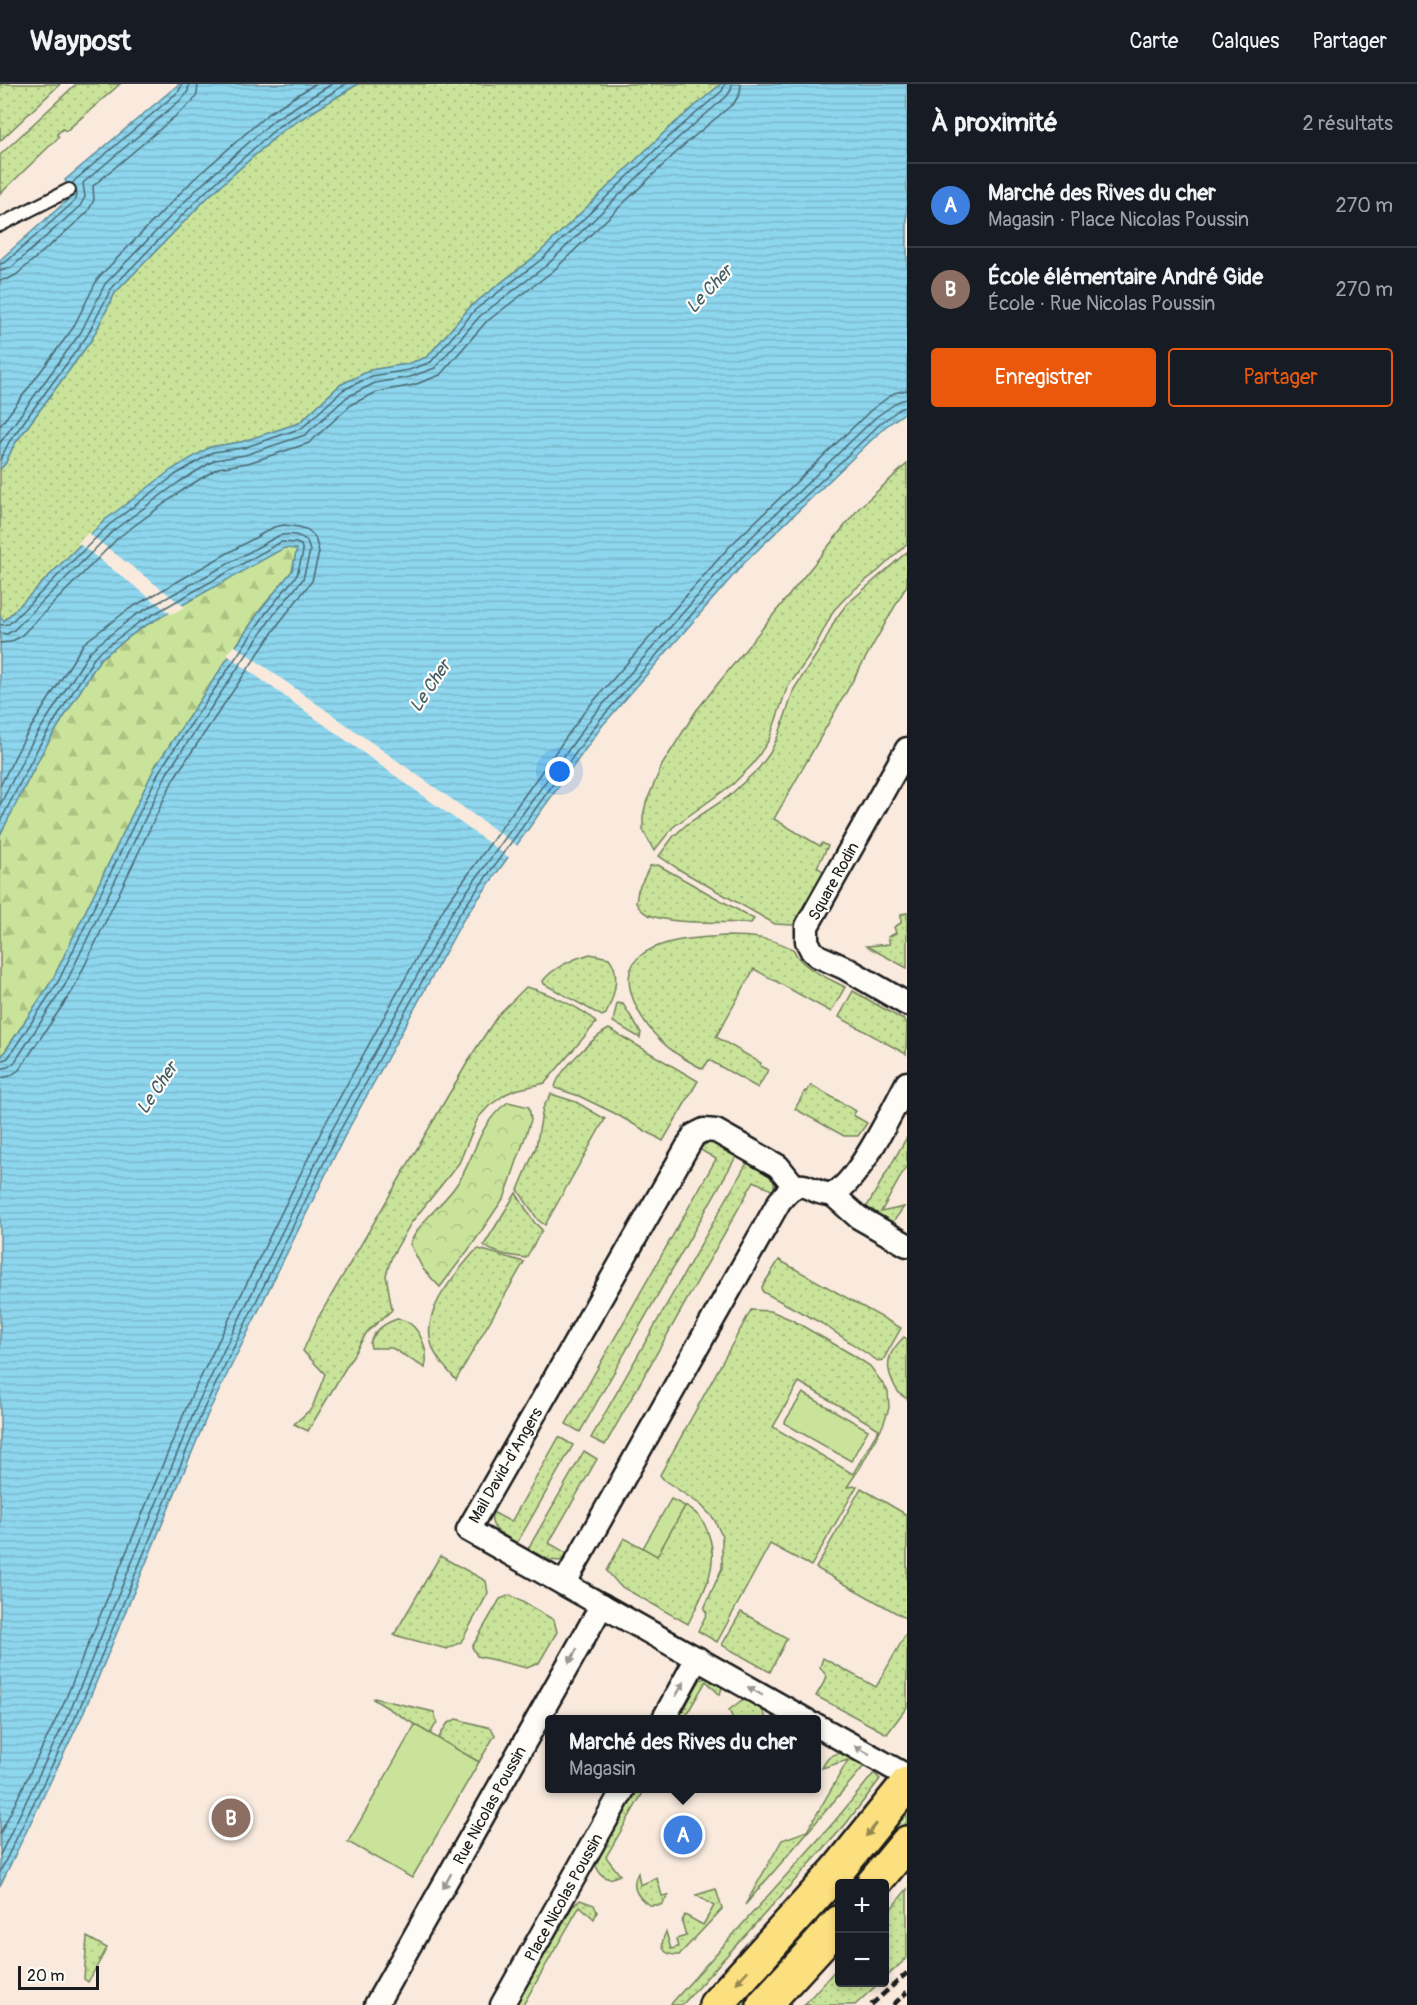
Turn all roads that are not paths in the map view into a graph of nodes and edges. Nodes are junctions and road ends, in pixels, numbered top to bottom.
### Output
1 (69, 190) dead end
2 (0, 225) edge
3 (907, 749) edge
4 (907, 1004) edge
5 (907, 1083) edge
6 (795, 1187) junction
7 (832, 1194) junction
8 (907, 1245) edge
9 (564, 1584) junction
10 (602, 1605) junction
11 (698, 1658) junction
12 (665, 1715) edge
13 (799, 1715) edge
14 (821, 1728) edge
15 (907, 1776) edge
16 (907, 1784) edge
17 (621, 1793) edge
18 (907, 1843) edge
19 (877, 1879) edge
20 (835, 1927) edge
21 (376, 2005) edge
22 (502, 2005) edge
23 (716, 2005) edge
24 (764, 2005) edge

1 - 2 lane
3 - 4 street, Square Rodin
5 - 7 street
6 - 7 street
6 - 9 street
6 - 9 street, Mail David-d'Angers
7 - 8 street
9 - 10 street
10 - 11 street
10 -> 21 street, Rue Nicolas Poussin
12 -> 11 street
13 -> 11 street
15 -> 14 street
16 -> 23 main road
17 - 22 street, Place Nicolas Poussin
18 - 19 main road
20 - 24 main road

